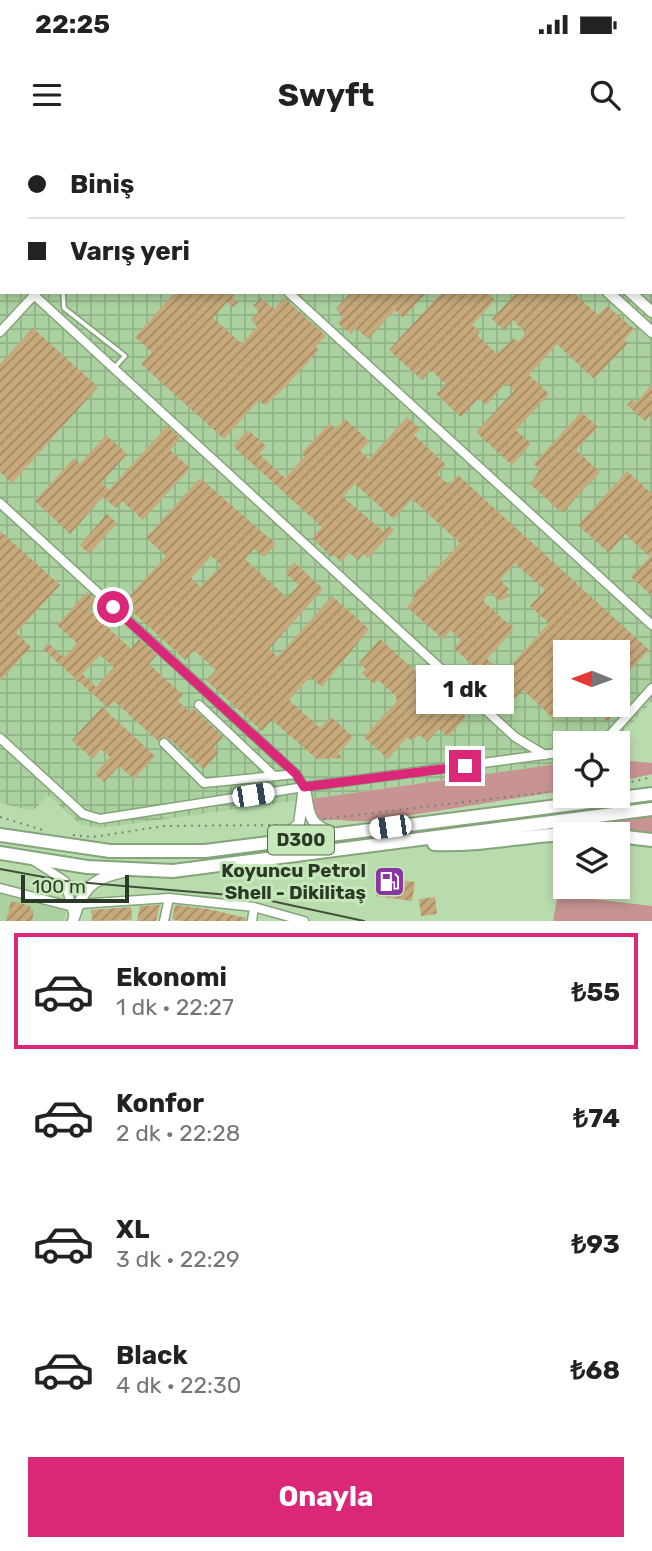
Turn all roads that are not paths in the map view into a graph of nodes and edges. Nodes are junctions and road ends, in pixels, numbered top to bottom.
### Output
1 (36, 294) edge
2 (63, 294) edge
3 (290, 294) edge
4 (610, 294) edge
5 (632, 294) edge
6 (652, 312) edge
7 (0, 332) edge
8 (652, 332) edge
9 (114, 369) junction
10 (0, 503) edge
11 (652, 625) edge
12 (652, 688) edge
13 (199, 705) dead end
14 (614, 731) edge
15 (0, 738) edge
16 (164, 743) dead end
17 (553, 754) edge
18 (545, 755) junction
19 (296, 774) junction
20 (274, 776) junction
21 (304, 787) junction
22 (652, 787) edge
23 (630, 792) edge
24 (652, 794) edge
25 (630, 796) edge
26 (553, 805) edge
27 (652, 809) edge
28 (338, 834) junction
29 (0, 835) edge
30 (553, 835) edge
31 (630, 837) edge
32 (652, 840) edge
33 (402, 843) junction
34 (269, 844) junction
35 (0, 853) edge
36 (32, 859) junction
37 (127, 871) junction
38 (0, 888) edge
39 (169, 898) junction
40 (254, 907) junction
41 (75, 912) edge
42 (164, 921) edge
43 (251, 921) edge
44 (301, 921) edge

1 - 7 street
1 - 9 street
2 - 9 lane
3 - 11 street
4 - 8 street
5 - 6 street
9 - 18 street
10 - 19 street
12 - 14 street
13 - 20 street
15 - 21 street
16 - 20 street
17 - 18 street
18 - 21 street
19 - 20 street
19 - 21 street
21 - 28 street
21 - 34 street
22 - 23 highway
24 - 25 highway
26 - 28 highway, D300
27 - 33 highway, D300
28 - 34 highway, D300
29 - 34 highway, D300
30 - 33 highway
31 - 32 highway
33 - 37 highway, D300
35 - 36 highway, D300
36 - 37 highway, D300
36 - 41 street
37 - 41 street
38 - 41 street
39 - 40 street
39 - 41 street
39 - 42 street
40 - 43 street
40 - 44 street

